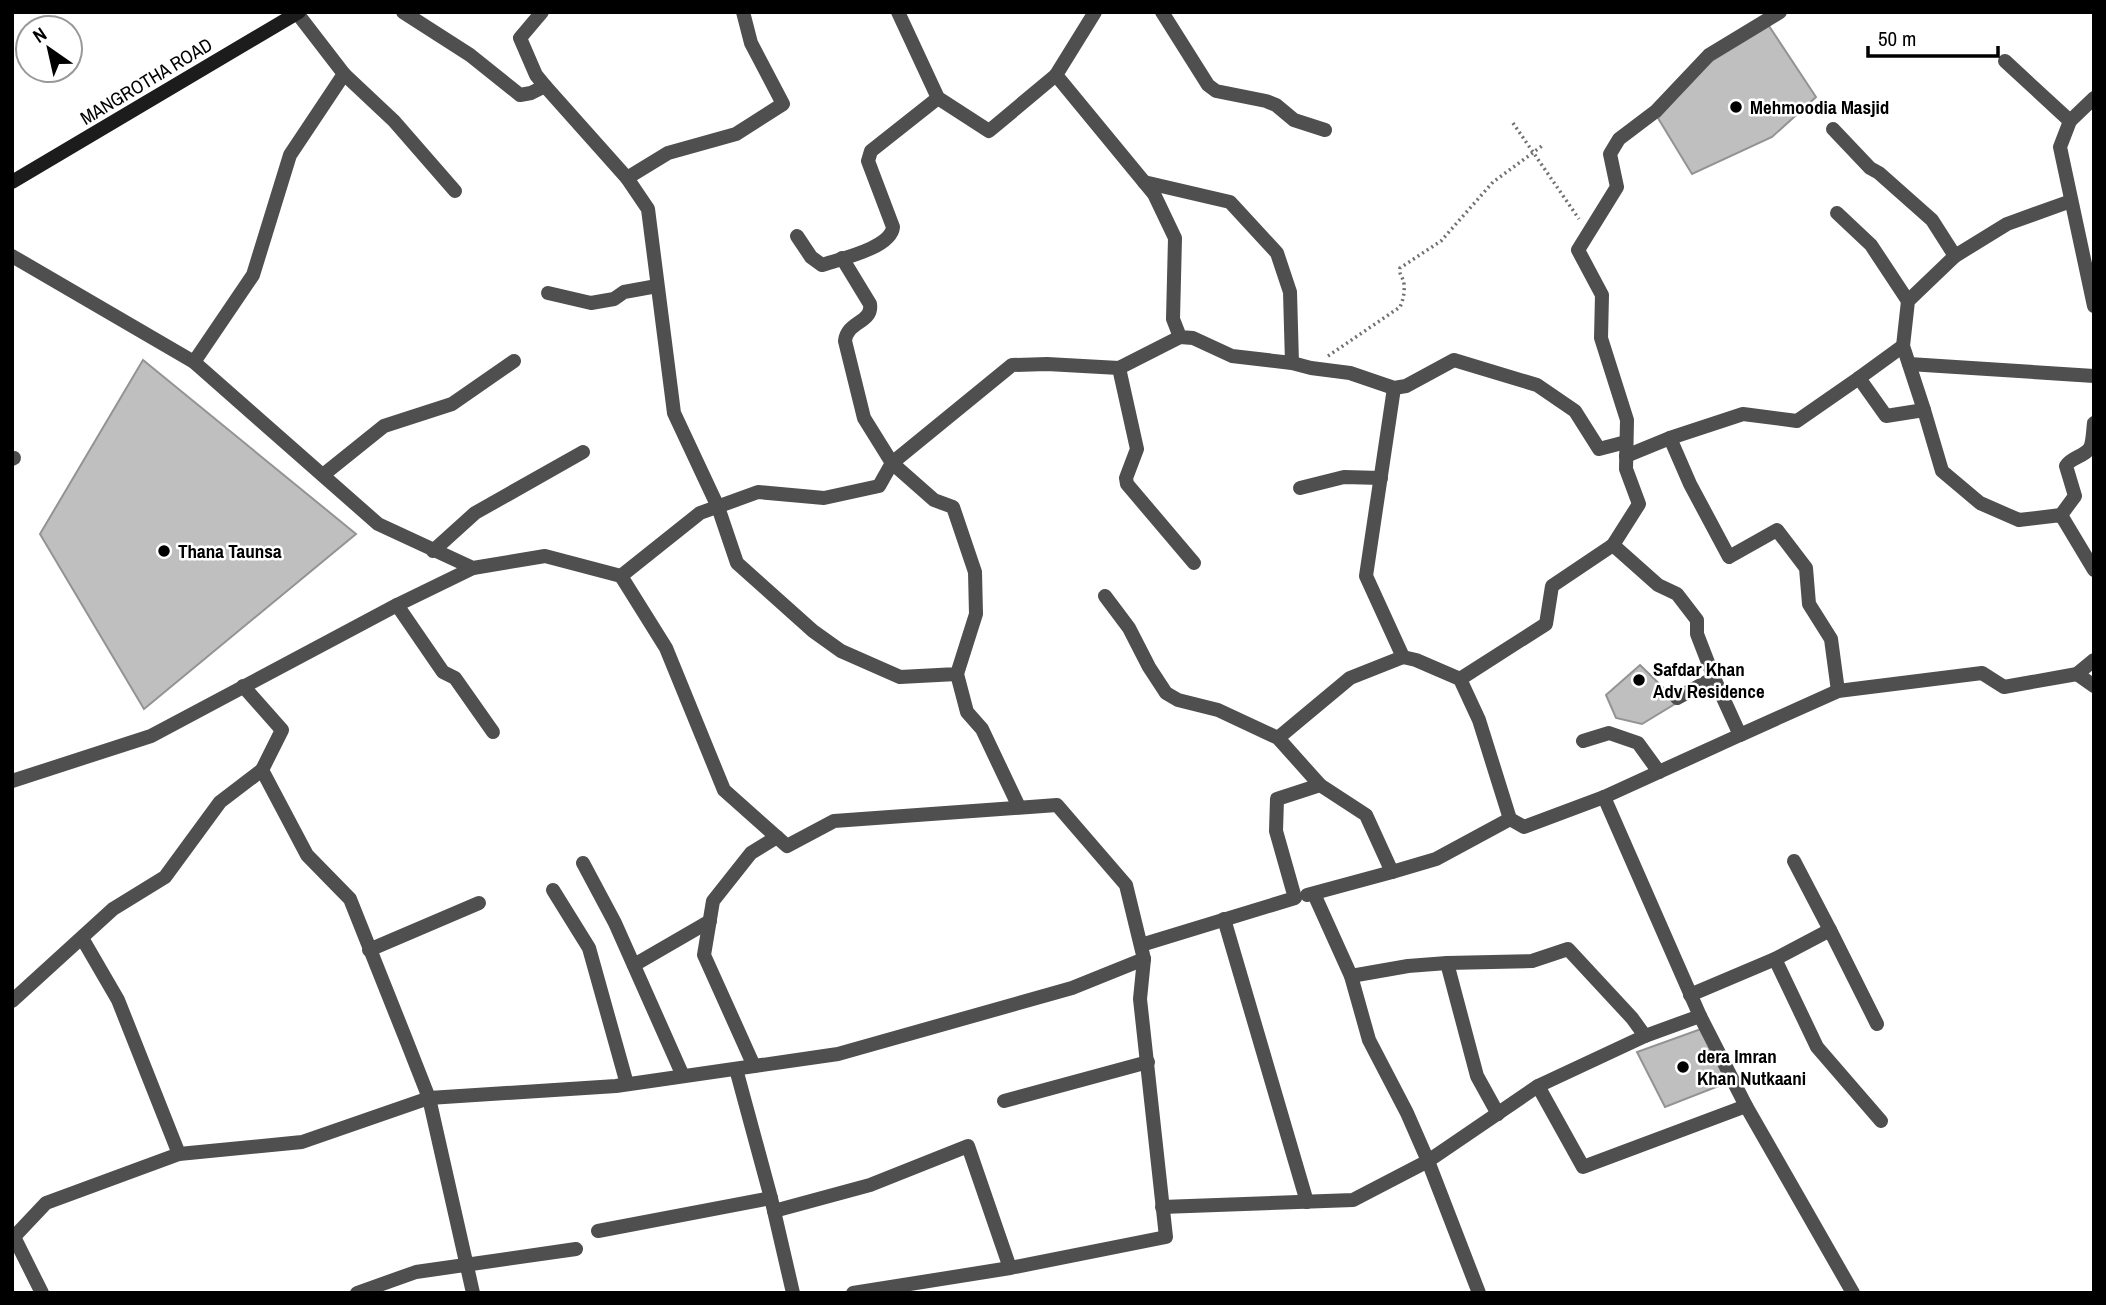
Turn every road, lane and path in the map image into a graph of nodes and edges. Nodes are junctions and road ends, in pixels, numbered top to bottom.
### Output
1 (403, 12) edge
2 (542, 12) edge
3 (743, 12) edge
4 (898, 12) edge
5 (1095, 12) edge
6 (1163, 12) edge
7 (1780, 12) edge
8 (298, 13) edge
9 (2006, 61) dead end
10 (344, 74) junction
11 (1056, 75) junction
12 (545, 86) junction
13 (938, 98) junction
14 (2094, 98) edge
15 (2070, 121) junction
16 (1513, 123) dead end
17 (1833, 129) dead end
18 (1325, 130) dead end
19 (1542, 146) dead end
20 (1533, 153) junction
21 (627, 177) junction
22 (1144, 182) junction
23 (12, 183) edge
24 (455, 191) dead end
25 (2071, 201) junction
26 (1837, 213) dead end
27 (1588, 233) junction
28 (797, 236) dead end
29 (12, 256) edge
30 (1955, 256) junction
31 (842, 258) junction
32 (657, 286) junction
33 (548, 293) dead end
34 (1908, 302) junction
35 (2094, 306) edge
36 (1180, 337) junction
37 (1903, 346) junction
38 (514, 360) dead end
39 (194, 362) junction
40 (1292, 363) junction
41 (1909, 364) junction
42 (1119, 368) junction
43 (1311, 368) junction
44 (2094, 376) edge
45 (1859, 377) junction
46 (1394, 388) junction
47 (1924, 410) junction
48 (2094, 423) edge
49 (1670, 438) junction
50 (1626, 449) junction
51 (583, 452) dead end
52 (892, 463) junction
53 (323, 475) junction
54 (1381, 478) junction
55 (1300, 488) dead end
56 (718, 507) junction
57 (2062, 515) junction
58 (1613, 545) junction
59 (433, 551) junction
60 (1194, 563) dead end
61 (473, 568) junction
62 (2094, 570) edge
63 (621, 576) junction
64 (1105, 596) dead end
65 (397, 606) junction
66 (1403, 657) junction
67 (2094, 660) edge
68 (957, 674) junction
69 (2077, 674) junction
70 (1714, 678) junction
71 (1460, 679) junction
72 (243, 686) junction
73 (2094, 686) edge
74 (1839, 691) junction
75 (1677, 698) dead end
76 (493, 732) dead end
77 (1740, 735) junction
78 (1278, 738) junction
79 (1583, 741) dead end
80 (12, 764) edge
81 (262, 770) junction
82 (1659, 772) junction
83 (17, 779) edge
84 (1320, 785) junction
85 (1604, 797) junction
86 (1019, 807) junction
87 (1510, 819) junction
88 (776, 837) junction
89 (1794, 861) dead end
90 (583, 863) dead end
91 (1392, 872) junction
92 (553, 890) dead end
93 (1314, 894) junction
94 (1296, 898) junction
95 (479, 903) dead end
96 (1224, 919) junction
97 (710, 921) junction
98 (1830, 930) junction
99 (82, 937) junction
100 (369, 950) junction
101 (1143, 952) junction
102 (1775, 959) junction
103 (1447, 963) junction
104 (634, 965) junction
105 (1351, 976) junction
106 (1690, 995) junction
107 (12, 1001) edge
108 (1700, 1016) junction
109 (1877, 1024) dead end
110 (1645, 1037) junction
111 (1148, 1062) junction
112 (754, 1066) junction
113 (736, 1069) junction
114 (683, 1076) junction
115 (626, 1084) junction
116 (1538, 1087) junction
117 (429, 1097) junction
118 (1004, 1101) dead end
119 (1746, 1106) junction
120 (1498, 1114) junction
121 (1881, 1121) dead end
122 (179, 1154) junction
123 (1428, 1161) junction
124 (1307, 1202) junction
125 (773, 1204) junction
126 (1162, 1207) junction
127 (598, 1231) dead end
128 (13, 1238) edge
129 (576, 1249) dead end
130 (467, 1263) junction
131 (1010, 1268) junction
132 (42, 1293) edge
133 (357, 1293) edge
134 (473, 1293) edge
135 (793, 1293) edge
136 (853, 1293) edge
137 (1479, 1293) edge
138 (1853, 1293) edge

1 - 12 street
2 - 12 street
3 - 21 street
4 - 13 street
5 - 11 street
6 - 18 street
7 - 27 street
8 - 10 street
8 - 23 main road, MANGROTHA ROAD
9 - 15 street
10 - 24 street
10 - 39 street
11 - 13 street
11 - 22 street
12 - 21 street
13 - 31 street
14 - 15 street
15 - 25 street
16 - 20 path
17 - 30 street
19 - 20 path
20 - 27 path
20 - 43 path
21 - 32 street
22 - 36 street
22 - 40 street
25 - 30 street
25 - 35 street
26 - 34 street
27 - 50 street
28 - 31 street
29 - 39 street
30 - 34 street
31 - 52 street
32 - 33 street
32 - 56 street
34 - 37 street
36 - 40 street
36 - 42 street
37 - 41 street
37 - 45 street
38 - 53 street
39 - 53 street
40 - 43 street
41 - 44 street
41 - 47 street
42 - 52 street
42 - 60 street
43 - 46 street
45 - 47 street
45 - 49 street
46 - 50 street
46 - 54 street
47 - 57 street
48 - 57 street
49 - 50 street
49 - 74 street
50 - 58 street
51 - 59 street
52 - 56 street
52 - 68 street
53 - 59 street
54 - 55 street
54 - 66 street
56 - 63 street
56 - 68 street
57 - 62 street
58 - 70 street
58 - 71 street
59 - 61 street
61 - 63 street
61 - 65 street
63 - 88 street
64 - 78 street
65 - 72 street
65 - 76 street
66 - 71 street
66 - 78 street
67 - 69 street
68 - 86 street
69 - 73 street
69 - 74 street
70 - 75 street
70 - 77 street
71 - 87 street
72 - 81 street
72 - 83 street
74 - 77 street
77 - 82 street
78 - 84 street
79 - 82 street
80 - 83 street
81 - 99 street
81 - 100 street
82 - 85 street
84 - 91 street
84 - 94 street
85 - 87 street
85 - 106 street
86 - 88 street
86 - 101 street
87 - 91 street
88 - 97 street
89 - 98 street
90 - 104 street
91 - 93 street
92 - 115 street
93 - 94 street
93 - 105 street
94 - 96 street
95 - 100 street
96 - 101 street
96 - 124 street
97 - 104 street
97 - 112 street
98 - 102 street
98 - 109 street
99 - 107 street
99 - 122 street
100 - 117 street
101 - 111 street
101 - 112 street
102 - 106 street
102 - 121 street
103 - 105 street
103 - 110 street
103 - 120 street
104 - 114 street
105 - 123 street
106 - 108 street
108 - 110 street
108 - 119 street
110 - 116 street
111 - 118 street
111 - 126 street
112 - 113 street
113 - 114 street
113 - 125 street
114 - 115 street
115 - 117 street
116 - 119 street
116 - 120 street
117 - 122 street
117 - 130 street
119 - 138 street
120 - 123 street
122 - 128 street
123 - 124 street
123 - 137 street
124 - 126 street
125 - 127 street
125 - 131 street
125 - 135 street
126 - 131 street
128 - 132 street
129 - 130 street
130 - 133 street
130 - 134 street
131 - 136 street

